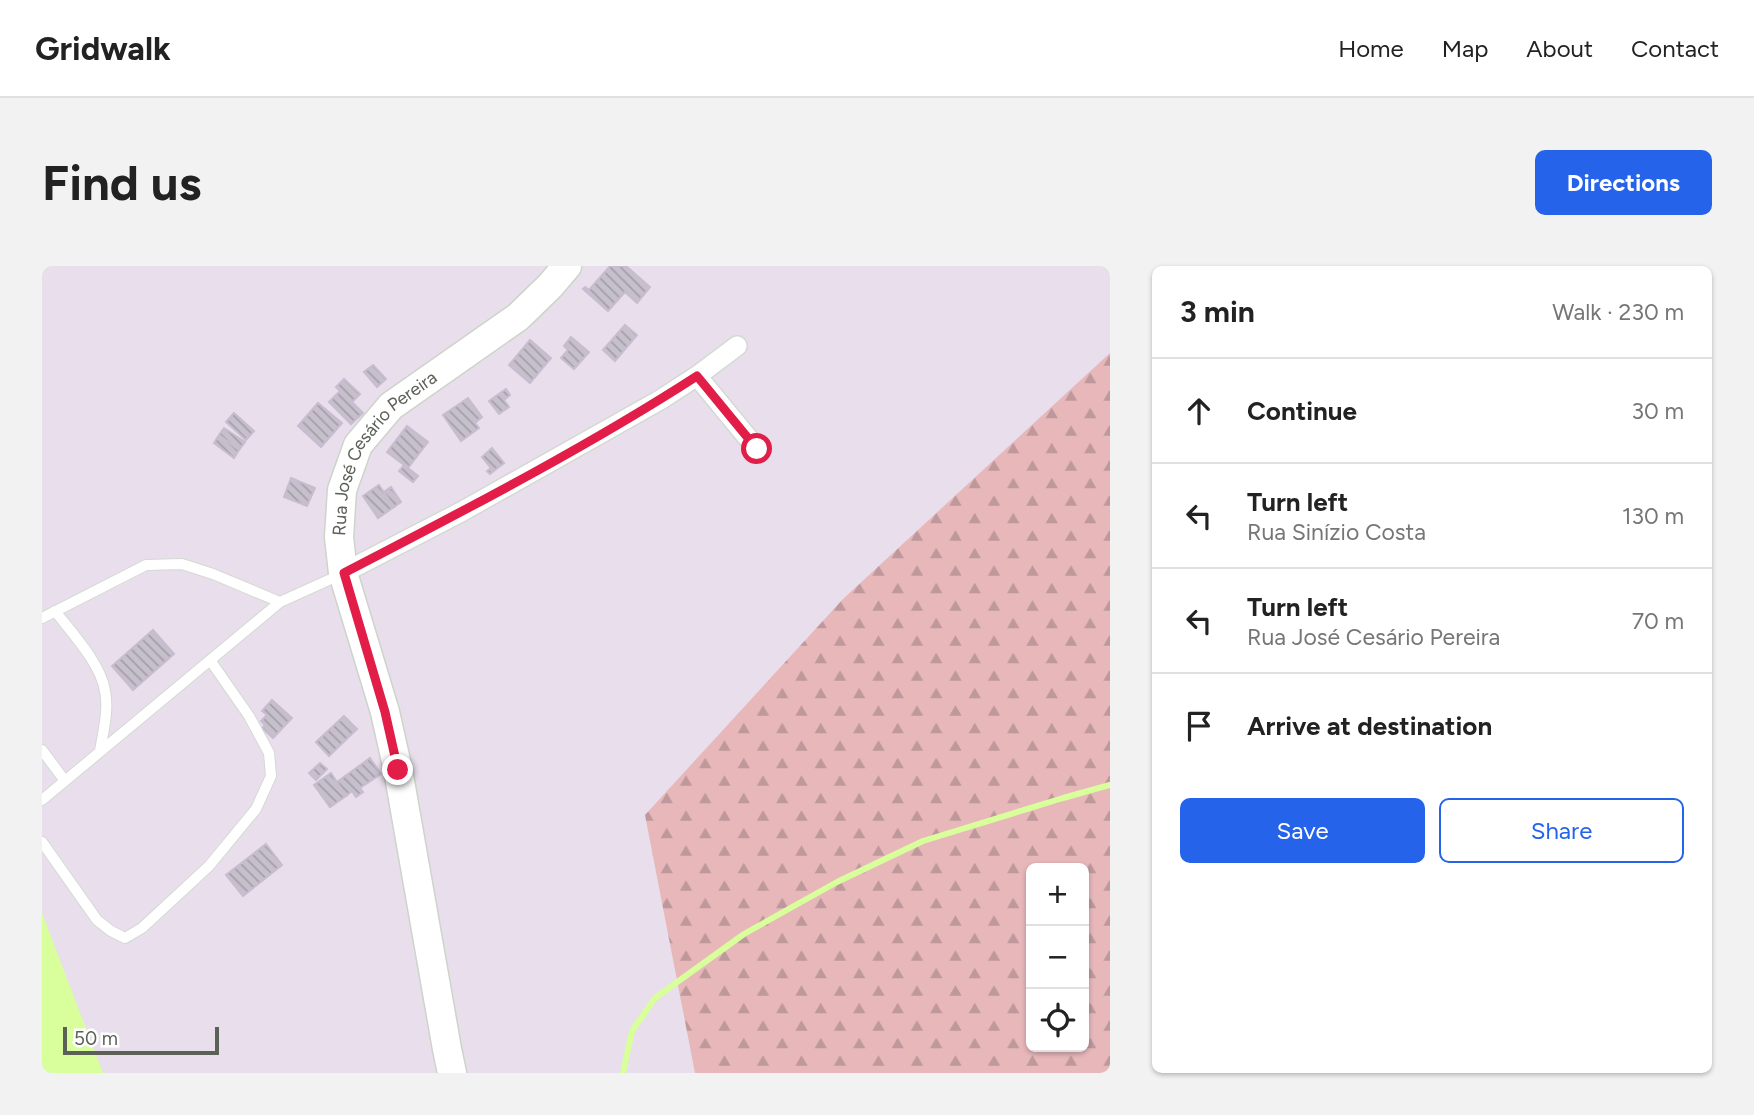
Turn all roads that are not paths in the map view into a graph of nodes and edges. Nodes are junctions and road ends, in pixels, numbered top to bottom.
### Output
1 (566, 266) edge
2 (737, 346) dead end
3 (697, 376) junction
4 (757, 449) dead end
5 (344, 573) junction
6 (280, 602) junction
7 (55, 611) junction
8 (42, 618) edge
9 (210, 660) junction
10 (42, 750) edge
11 (100, 751) junction
12 (65, 781) junction
13 (42, 800) edge
14 (42, 842) edge
15 (452, 1073) edge

1 - 5 street, Rua José Cesário Pereira
2 - 3 street
3 - 4 street
3 - 5 street
5 - 6 lane
5 - 15 street, Rua José Cesário Pereira
6 - 7 lane
6 - 9 lane
7 - 8 lane
7 - 11 lane
9 - 11 lane
9 - 14 lane
10 - 12 lane
11 - 12 lane
12 - 13 lane

